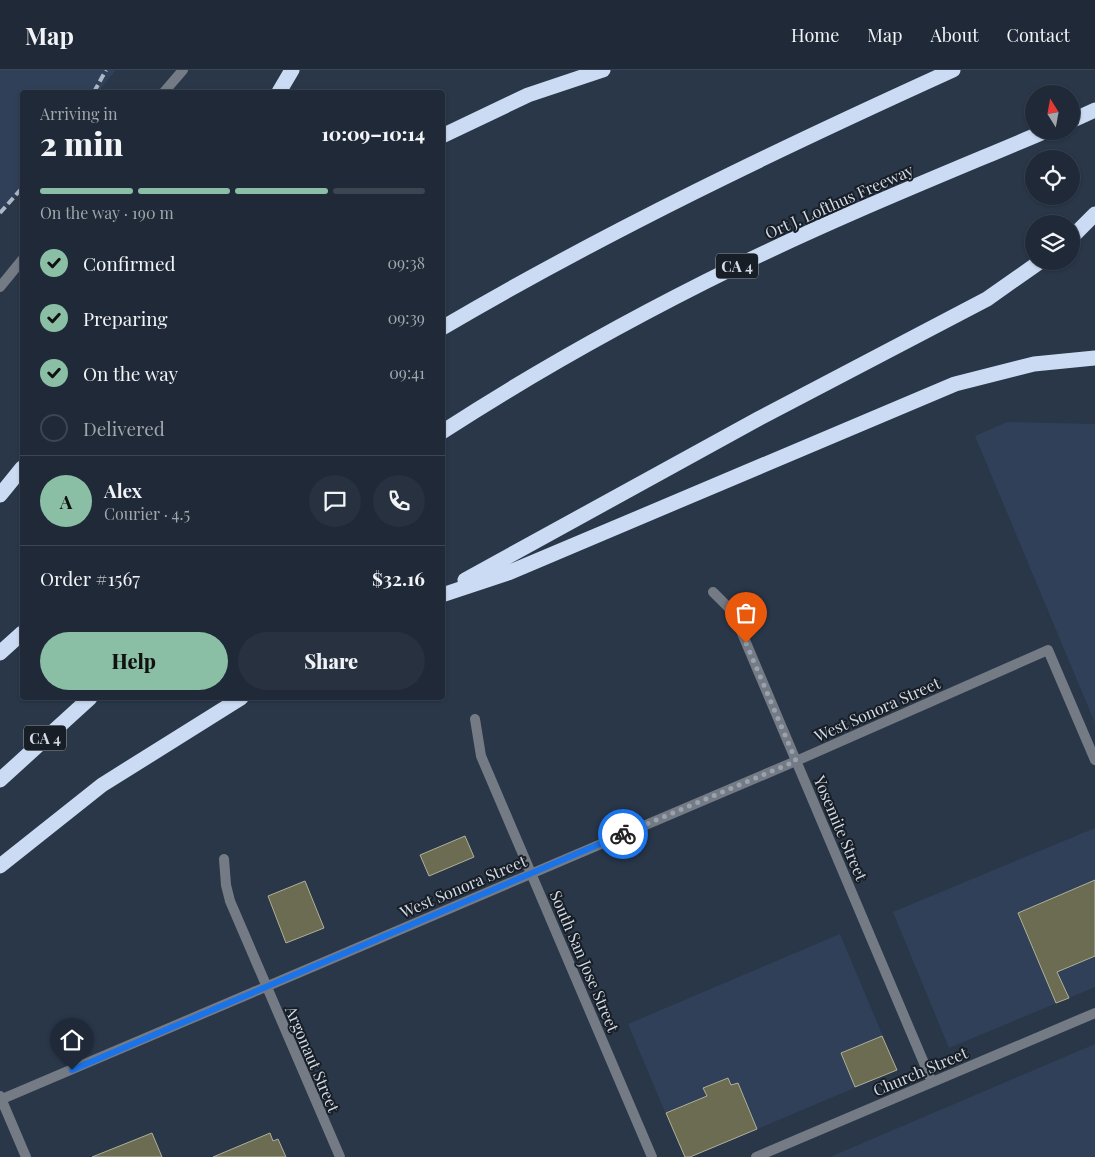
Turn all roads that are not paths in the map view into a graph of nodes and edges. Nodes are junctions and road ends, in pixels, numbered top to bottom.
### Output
1 (183, 70) edge
2 (292, 70) edge
3 (604, 70) edge
4 (953, 70) edge
5 (166, 90) edge
6 (280, 90) edge
7 (1095, 110) edge
8 (1080, 116) edge
9 (445, 135) edge
10 (1025, 140) edge
11 (1095, 214) edge
12 (1080, 229) edge
13 (20, 262) edge
14 (1028, 270) edge
15 (0, 287) edge
16 (445, 326) edge
17 (1095, 358) edge
18 (445, 430) edge
19 (20, 470) edge
20 (0, 495) edge
21 (445, 591) edge
22 (445, 592) edge
23 (713, 592) dead end
24 (20, 635) edge
25 (0, 653) edge
26 (88, 700) edge
27 (238, 700) edge
28 (475, 719) dead end
29 (1095, 760) edge
30 (796, 761) junction
31 (0, 780) edge
32 (224, 858) dead end
33 (0, 866) edge
34 (531, 873) junction
35 (266, 987) junction
36 (1095, 1013) edge
37 (932, 1082) junction
38 (1, 1099) edge
39 (26, 1157) edge
40 (340, 1157) edge
41 (652, 1157) edge
42 (756, 1157) edge

1 - 5 street
2 - 6 highway
3 - 9 highway
4 - 16 highway
7 - 8 highway
10 - 18 highway, Ort J. Lofthus Freeway / CA 4
11 - 12 highway
13 - 15 street
14 - 21 highway
17 - 22 highway
19 - 20 highway
23 - 30 street, Yosemite Street
24 - 25 highway
26 - 31 highway, CA 4
27 - 33 highway
28 - 34 street, South San Jose Street
29 - 30 street, West Sonora Street
30 - 34 street, West Sonora Street
30 - 37 street, Yosemite Street
32 - 35 street, Argonaut Street
34 - 35 street, West Sonora Street
34 - 41 street, South San Jose Street
35 - 38 street, West Sonora Street
35 - 40 street, Argonaut Street
36 - 37 street, Church Street
37 - 42 street, Church Street
38 - 39 street

